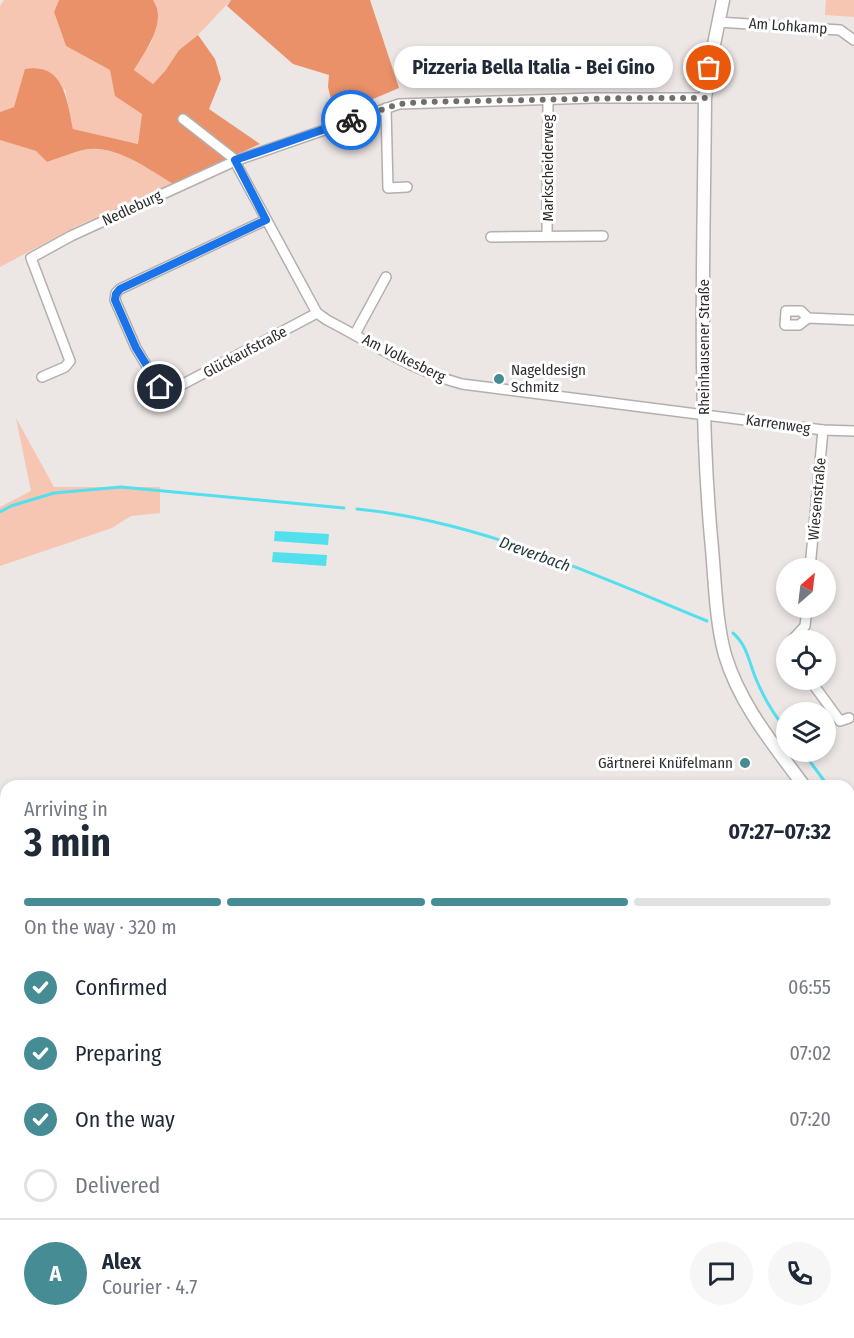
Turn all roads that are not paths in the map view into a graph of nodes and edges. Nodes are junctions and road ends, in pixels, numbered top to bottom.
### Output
1 (723, 0) edge
2 (718, 22) junction
3 (854, 40) edge
4 (705, 98) junction
5 (548, 100) junction
6 (386, 108) junction
7 (183, 119) dead end
8 (235, 160) junction
9 (407, 187) dead end
10 (266, 220) junction
11 (548, 236) junction
12 (603, 236) dead end
13 (491, 237) dead end
14 (386, 277) dead end
15 (317, 313) junction
16 (808, 318) dead end
17 (854, 320) edge
18 (356, 334) junction
19 (42, 377) dead end
20 (703, 414) junction
21 (823, 430) junction
22 (854, 431) edge
23 (811, 558) edge
24 (817, 690) edge
25 (849, 718) dead end
26 (799, 780) edge

1 - 2 street, Rheinhausener Straße
2 - 3 street, Am Lohkamp
2 - 4 street, Rheinhausener Straße
4 - 5 street, Nedleburg
4 - 20 street, Rheinhausener Straße
5 - 6 street, Nedleburg
5 - 11 street, Markscheiderweg
6 - 8 street, Nedleburg
6 - 9 street
7 - 8 street
8 - 10 street
8 - 19 street, Nedleburg
10 - 15 street
10 - 15 street, Glückaufstraße
11 - 12 street, Markscheiderweg
11 - 13 street, Markscheiderweg
14 - 18 street, Am Volkesberg
15 - 18 street, Am Volkesberg
16 - 17 street
18 - 20 street, Am Volkesberg
20 - 21 street, Karrenweg
20 - 26 street, Rheinhausener Straße
21 - 22 street, Karrenweg
21 - 23 street, Wiesenstraße
24 - 25 street

